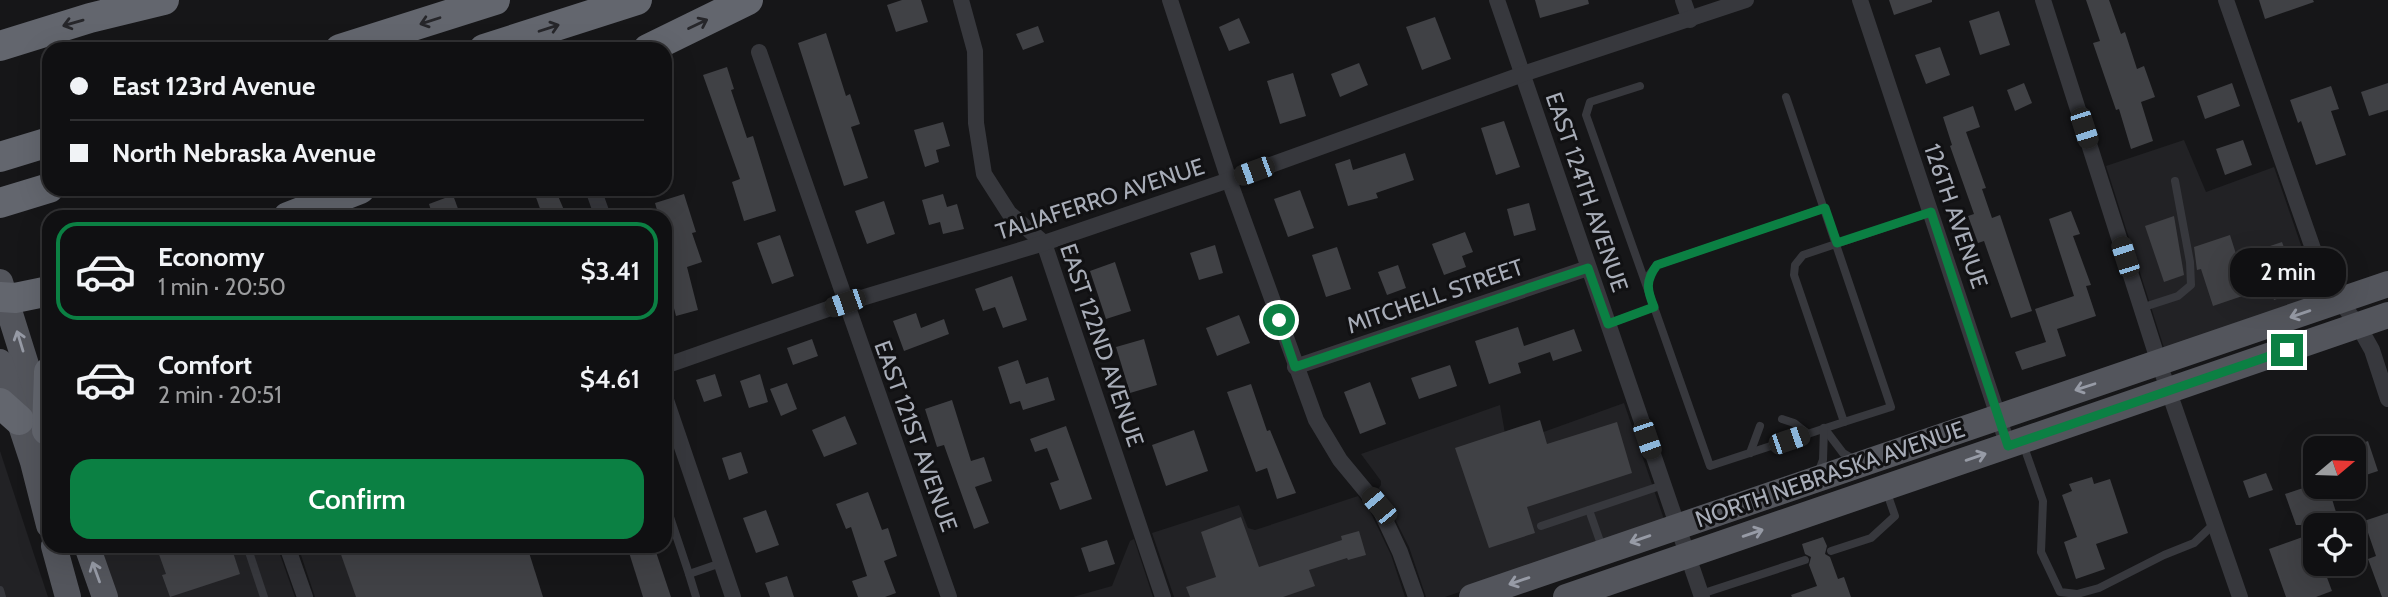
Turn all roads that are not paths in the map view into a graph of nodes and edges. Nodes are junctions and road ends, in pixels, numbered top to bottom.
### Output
1 (164, 0) edge
2 (495, 0) edge
3 (637, 0) edge
4 (748, 0) edge
5 (961, 0) edge
6 (1170, 0) edge
7 (1497, 0) edge
8 (1684, 0) edge
9 (1746, 0) edge
10 (1860, 0) edge
11 (2043, 0) edge
12 (2226, 0) edge
13 (136, 5) edge
14 (1690, 20) junction
15 (8, 40) edge
16 (362, 42) edge
17 (506, 42) edge
18 (663, 42) edge
19 (759, 52) dead end
20 (1523, 74) junction
21 (1640, 86) dead end
22 (1786, 97) dead end
23 (42, 144) edge
24 (8, 154) edge
25 (1229, 180) junction
26 (2175, 181) dead end
27 (40, 191) edge
28 (342, 196) edge
29 (0, 203) edge
30 (1825, 208) junction
31 (306, 210) edge
32 (1931, 212) junction
33 (1044, 243) junction
34 (1837, 243) junction
35 (1588, 268) junction
36 (2388, 284) edge
37 (1647, 288) junction
38 (42, 291) edge
39 (2, 292) edge
40 (2339, 301) junction
41 (845, 303) junction
42 (1654, 307) junction
43 (2141, 308) junction
44 (2388, 315) edge
45 (1608, 324) junction
46 (2358, 325) junction
47 (0, 362) edge
48 (2159, 363) junction
49 (672, 364) edge
50 (1295, 367) junction
51 (42, 390) edge
52 (2169, 391) junction
53 (2388, 399) edge
54 (1999, 416) junction
55 (672, 418) edge
56 (1782, 419) dead end
57 (29, 422) edge
58 (1844, 422) junction
59 (1760, 426) dead end
60 (1824, 428) junction
61 (1808, 434) junction
62 (2015, 444) junction
63 (1750, 453) junction
64 (1866, 461) junction
65 (1814, 479) junction
66 (1663, 485) junction
67 (1885, 488) junction
68 (42, 497) edge
69 (1589, 510) junction
70 (672, 523) edge
71 (2215, 523) junction
72 (1541, 526) dead end
73 (1677, 527) junction
74 (1831, 551) dead end
75 (1604, 552) junction
76 (56, 553) edge
77 (89, 553) edge
78 (249, 553) edge
79 (290, 553) edge
80 (1688, 555) junction
81 (1805, 560) dead end
82 (721, 563) junction
83 (689, 575) junction
84 (0, 590) edge
85 (1482, 595) edge
86 (1702, 596) edge
87 (2, 597) edge
88 (68, 597) edge
89 (105, 597) edge
90 (264, 597) edge
91 (305, 597) edge
92 (696, 597) edge
93 (733, 597) edge
94 (949, 597) edge
95 (1163, 597) edge
96 (1416, 597) edge
97 (1566, 597) edge
98 (2240, 597) edge

1 - 13 highway
2 -> 16 highway
17 -> 3 highway
18 -> 4 highway
5 - 33 street, EAST 122ND AVENUE
6 - 25 street
7 - 20 street, EAST 124TH AVENUE
8 - 14 street
9 - 14 street, TALIAFERRO AVENUE
10 - 32 street, 126TH AVENUE
11 - 43 street
12 - 40 street
13 -> 15 highway
14 - 20 street, TALIAFERRO AVENUE
19 - 41 street, EAST 121ST AVENUE
20 - 25 street, TALIAFERRO AVENUE
20 - 35 street, EAST 124TH AVENUE
21 - 37 lane
22 - 30 lane
23 - 24 highway
25 - 33 street, TALIAFERRO AVENUE
25 - 50 street
26 - 43 lane
27 - 29 highway
28 - 31 highway
30 - 34 lane
30 - 37 lane
32 - 34 lane
32 - 54 street, 126TH AVENUE
33 - 41 street, TALIAFERRO AVENUE
33 - 95 street, EAST 122ND AVENUE
34 - 58 lane
34 - 58 lane
35 - 45 street, EAST 124TH AVENUE
35 - 50 street, MITCHELL STREET
36 - 40 main road, NORTH NEBRASKA AVENUE
37 - 42 lane
38 - 39 highway
57 -> 39 main road
40 - 46 street
40 -> 48 main road, NORTH NEBRASKA AVENUE
41 - 49 street, TALIAFERRO AVENUE
41 - 94 street, EAST 121ST AVENUE
42 - 45 lane
42 - 63 lane
43 - 48 street
44 - 46 main road, NORTH NEBRASKA AVENUE
45 - 66 street, EAST 124TH AVENUE
46 - 52 main road, NORTH NEBRASKA AVENUE
46 - 53 street
47 - 57 main road
48 - 52 street
48 -> 54 main road, NORTH NEBRASKA AVENUE
50 - 96 street
51 - 57 highway
52 - 62 main road, NORTH NEBRASKA AVENUE
52 - 71 street
54 - 62 street, 126TH AVENUE
54 - 64 main road, NORTH NEBRASKA AVENUE
55 - 82 street
56 - 61 lane
57 - 68 main road
58 - 60 lane
59 - 63 lane
60 - 61 lane
60 - 64 lane
60 - 65 lane
61 - 63 lane
67 -> 62 main road, NORTH NEBRASKA AVENUE
62 - 71 lane
64 - 65 main road, NORTH NEBRASKA AVENUE
65 - 73 main road, NORTH NEBRASKA AVENUE
66 - 69 lane
66 - 73 street, EAST 124TH AVENUE
67 - 74 lane
80 -> 67 main road, NORTH NEBRASKA AVENUE
69 - 72 lane
69 - 75 lane
70 - 83 lane
71 - 98 street
73 -> 75 main road, NORTH NEBRASKA AVENUE
73 - 80 street, EAST 124TH AVENUE
75 -> 85 main road, NORTH NEBRASKA AVENUE
76 - 88 main road
89 -> 77 main road
78 - 90 lane
79 - 91 street
80 - 86 street, EAST 124TH AVENUE
80 - 97 main road, NORTH NEBRASKA AVENUE
81 - 86 lane
82 - 83 lane
82 - 93 street
83 - 92 lane
84 - 87 lane

